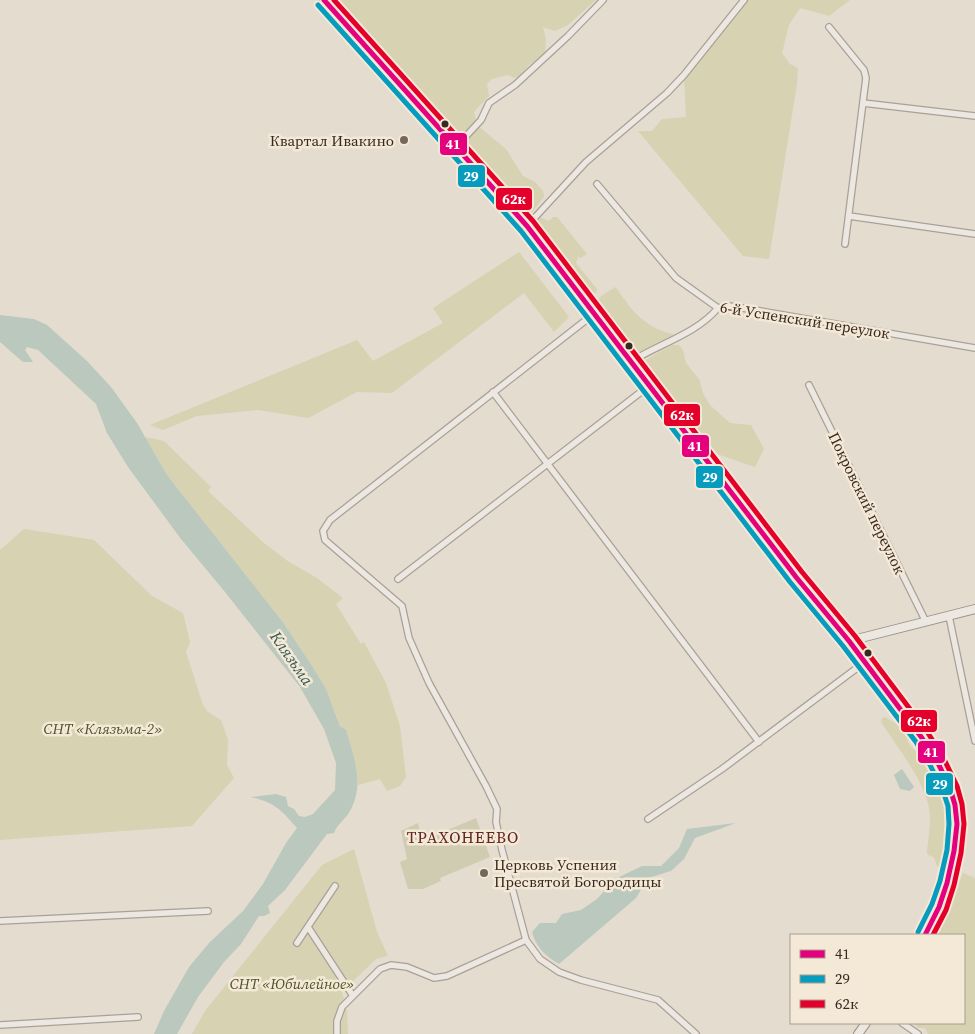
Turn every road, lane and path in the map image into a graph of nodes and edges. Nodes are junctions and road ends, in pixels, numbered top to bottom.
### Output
1 (324, 0) edge
2 (603, 0) edge
3 (744, 0) edge
4 (829, 27) dead end
5 (863, 104) junction
6 (975, 116) edge
7 (456, 146) junction
8 (597, 184) dead end
9 (849, 216) junction
10 (528, 226) junction
11 (975, 234) edge
12 (844, 244) dead end
13 (718, 308) junction
14 (596, 313) junction
15 (975, 348) edge
16 (632, 361) junction
17 (650, 385) junction
18 (809, 385) dead end
19 (493, 392) junction
20 (548, 464) junction
21 (398, 579) dead end
22 (975, 609) edge
23 (949, 616) junction
24 (926, 622) junction
25 (849, 640) junction
26 (865, 662) junction
27 (975, 741) edge
28 (759, 742) junction
29 (648, 819) dead end
30 (335, 886) dead end
31 (208, 911) dead end
32 (0, 921) edge
33 (308, 927) junction
34 (926, 934) edge
35 (526, 940) junction
36 (296, 943) dead end
37 (353, 996) junction
38 (138, 1017) dead end
39 (903, 1024) edge
40 (0, 1025) edge
41 (337, 1034) edge
42 (696, 1034) edge
43 (918, 1034) edge

1 - 7 main road
2 - 7 street
3 - 10 street
4 - 5 street
5 - 6 street
5 - 9 street
7 - 10 main road
8 - 13 street, 6-й Успенский переулок
9 - 11 street
9 - 12 street
10 - 14 main road
13 - 15 street, 6-й Успенский переулок
13 - 16 street
14 - 16 main road
14 - 19 street
16 - 17 main road
17 - 20 street
17 - 25 main road
18 - 24 street, Покровский переулок
19 - 20 street
19 - 35 street
20 - 21 street
20 - 28 street
22 - 23 main road
23 - 24 main road
23 - 27 street
24 - 25 main road
25 - 26 main road
26 - 28 street
26 - 34 main road
28 - 29 street
30 - 33 street
31 - 32 street
33 - 36 street
33 - 37 street
35 - 37 street
35 - 42 street
37 - 41 street
38 - 40 street
39 - 43 street

